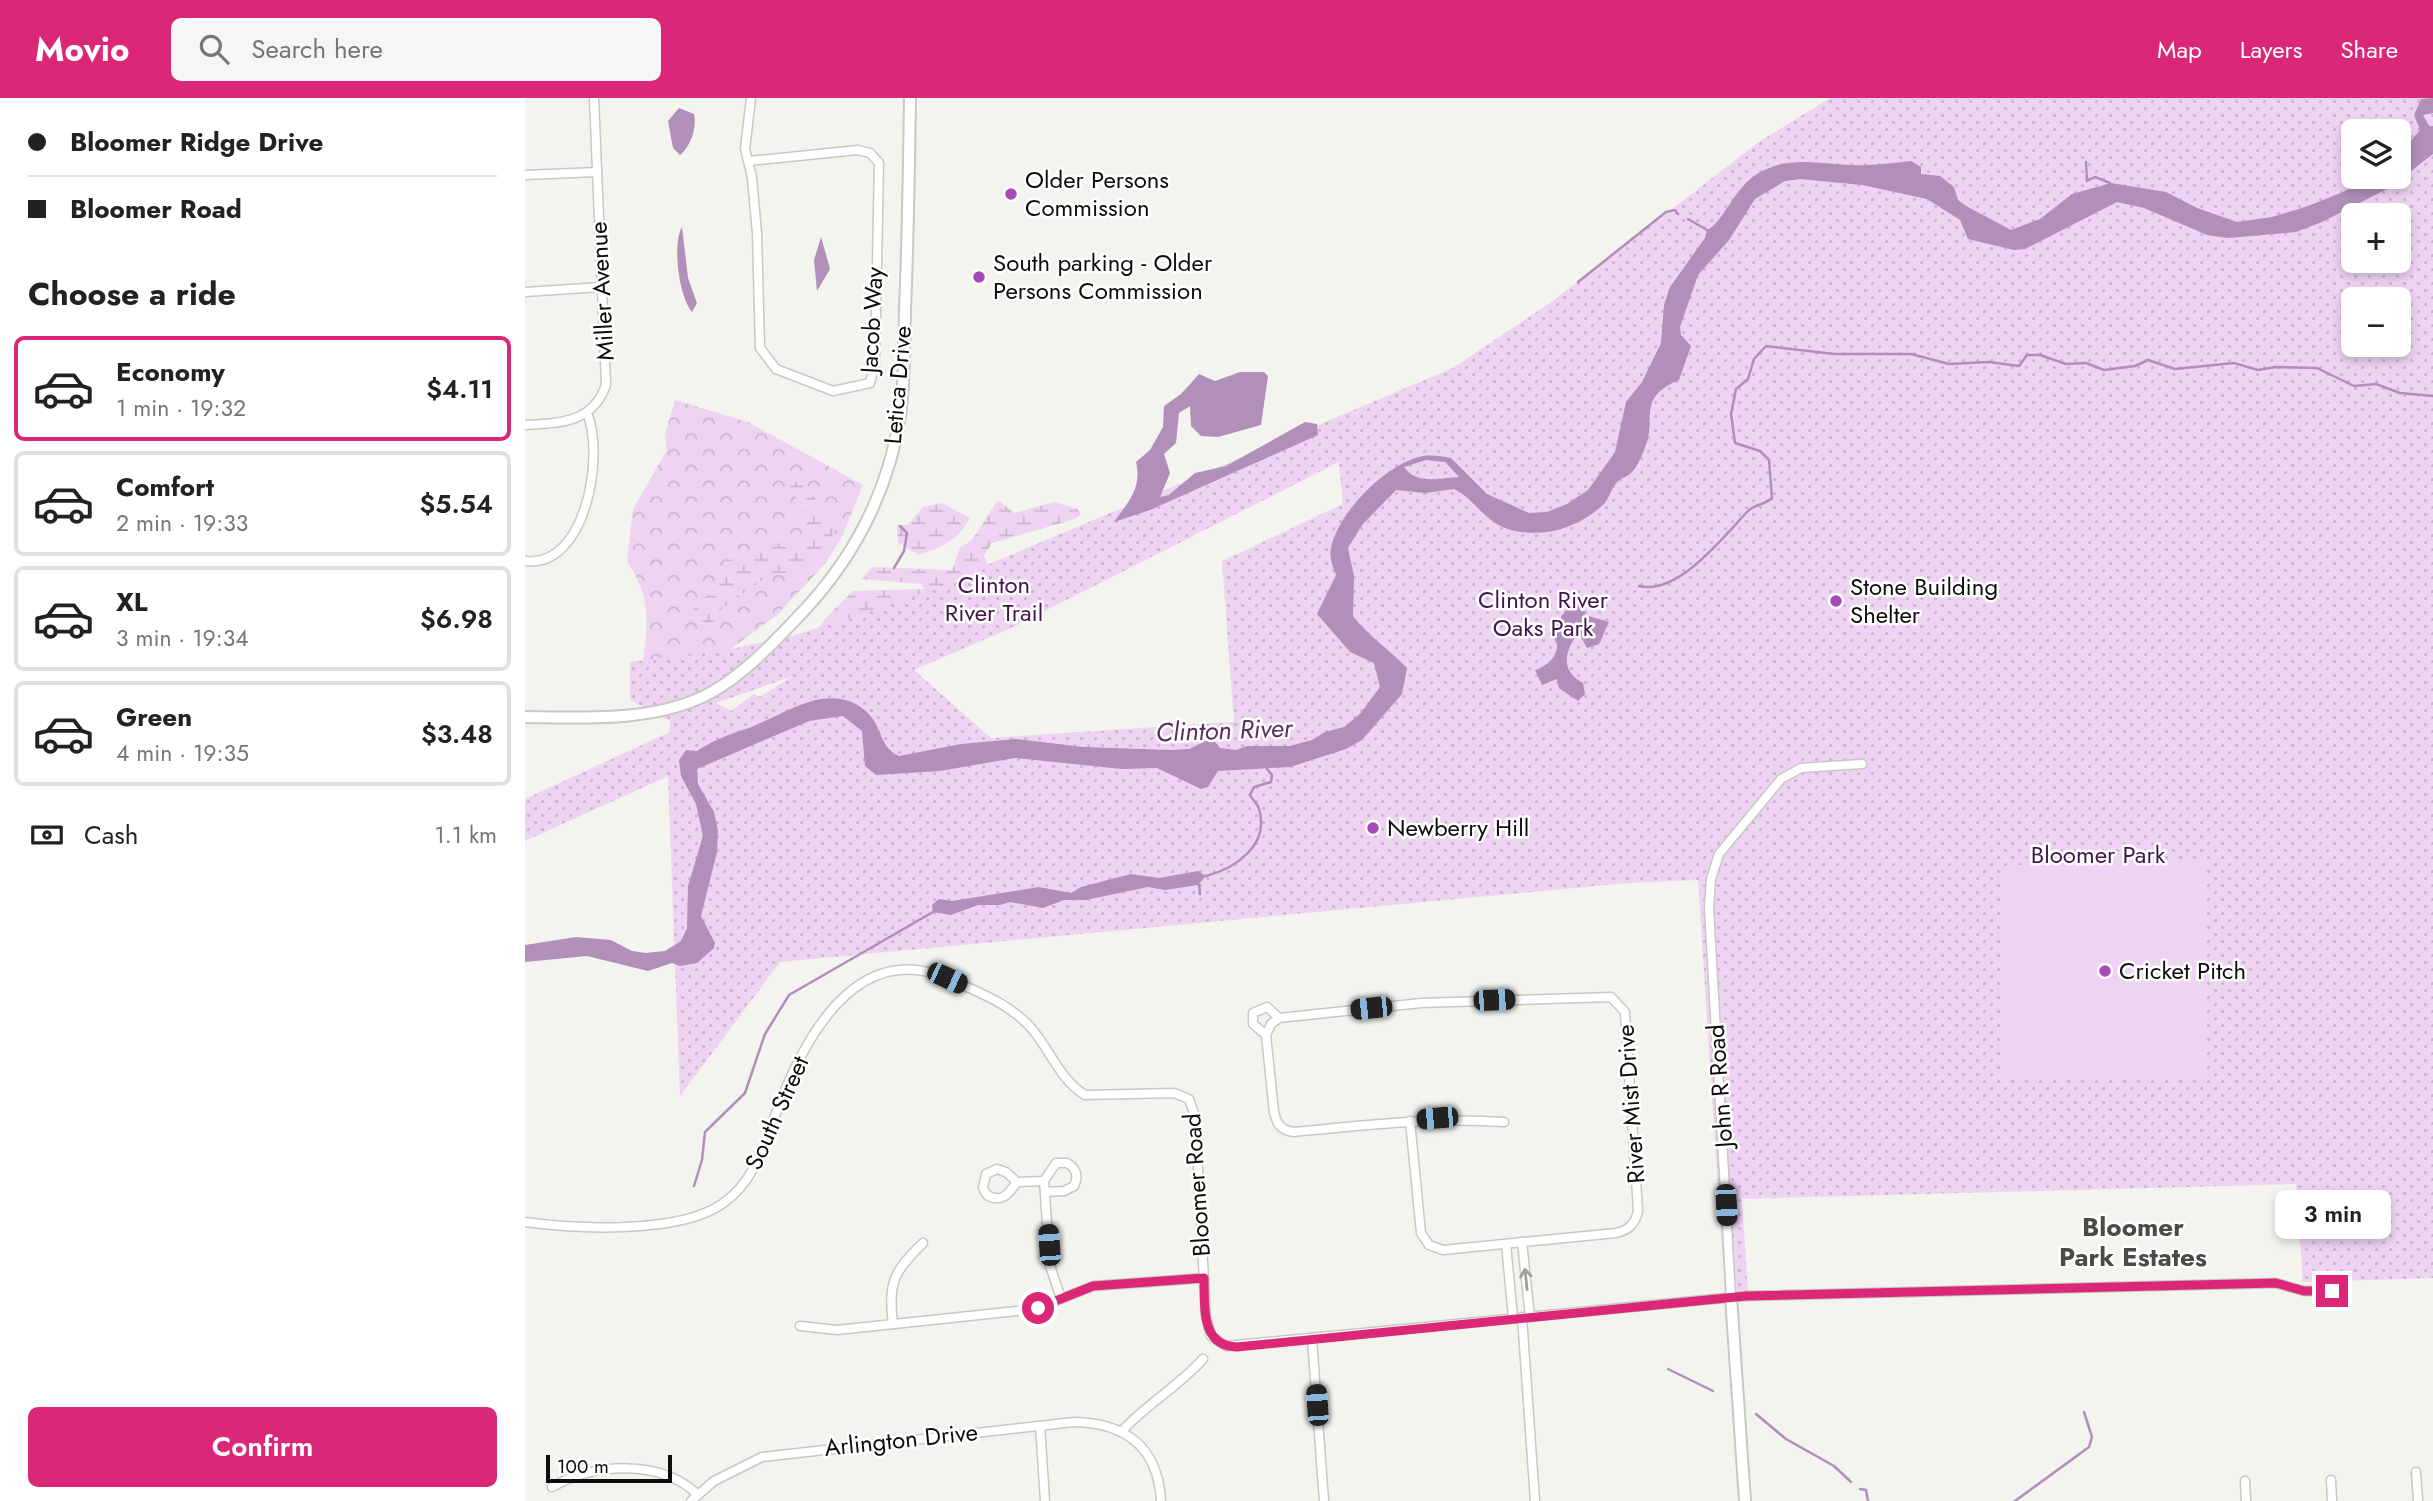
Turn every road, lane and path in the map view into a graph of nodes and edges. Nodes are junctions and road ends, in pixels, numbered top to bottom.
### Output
1 (594, 98) edge
2 (751, 98) edge
3 (910, 98) edge
4 (749, 161) junction
5 (597, 172) junction
6 (525, 175) edge
7 (601, 287) junction
8 (525, 292) edge
9 (587, 414) junction
10 (525, 425) edge
11 (525, 561) edge
12 (525, 717) edge
13 (1862, 764) dead end
14 (886, 972) joint
15 (1279, 1018) junction
16 (1266, 1035) junction
17 (1410, 1121) junction
18 (1504, 1122) dead end
19 (1044, 1181) junction
20 (1017, 1182) dead end
21 (1045, 1192) junction
22 (525, 1222) edge
23 (1523, 1242) junction
24 (923, 1243) dead end
25 (1506, 1244) junction
26 (1204, 1278) junction
27 (2332, 1291) dead end
28 (1731, 1297) junction
29 (1061, 1298) junction
30 (1522, 1317) junction
31 (893, 1324) junction
32 (800, 1326) dead end
33 (1312, 1339) junction
34 (1203, 1359) dead end
35 (1040, 1426) junction
36 (1123, 1430) junction
37 (2416, 1472) dead end
38 (2331, 1480) dead end
39 (2245, 1481) dead end
40 (552, 1487) dead end
41 (694, 1498) edge
42 (1045, 1501) edge
43 (1161, 1501) edge
44 (1324, 1501) edge
45 (1535, 1501) edge
46 (1745, 1501) edge
47 (2246, 1501) edge
48 (2332, 1501) edge
49 (2418, 1501) edge

1 - 5 street, Miller Avenue
2 - 4 street, Jacob Way
3 - 12 street, Letica Drive
4 - 4 street, Jacob Way
5 - 6 street
5 - 7 street, Miller Avenue
7 - 8 street
7 - 9 street, Miller Avenue
9 - 10 street
9 - 11 street
13 - 28 street, John R Road
14 - 22 street, South Street
14 - 26 street, Bloomer Road
15 - 16 street
15 - 16 street, River Mist Drive
15 - 23 street, River Mist Drive
16 - 17 street, River Mist Drive
17 - 18 street
17 - 25 street, River Mist Drive
19 - 20 street
19 - 21 street
19 - 21 street
21 - 29 street
23 - 25 street, River Mist Drive
30 -> 23 street
24 - 31 street
25 - 30 street
26 - 29 street
26 - 33 street, Bloomer Road
27 - 28 street, Bloomer Road
28 - 30 street, Bloomer Road
28 - 46 street, John R Road
29 - 31 street
30 - 33 street, Bloomer Road
30 - 45 street
31 - 32 street
33 - 44 street
34 - 36 street
35 - 36 street, Arlington Drive
35 - 41 street, Arlington Drive
35 - 42 street
36 - 43 street
37 - 49 street
38 - 48 street
39 - 47 street
40 - 41 street

